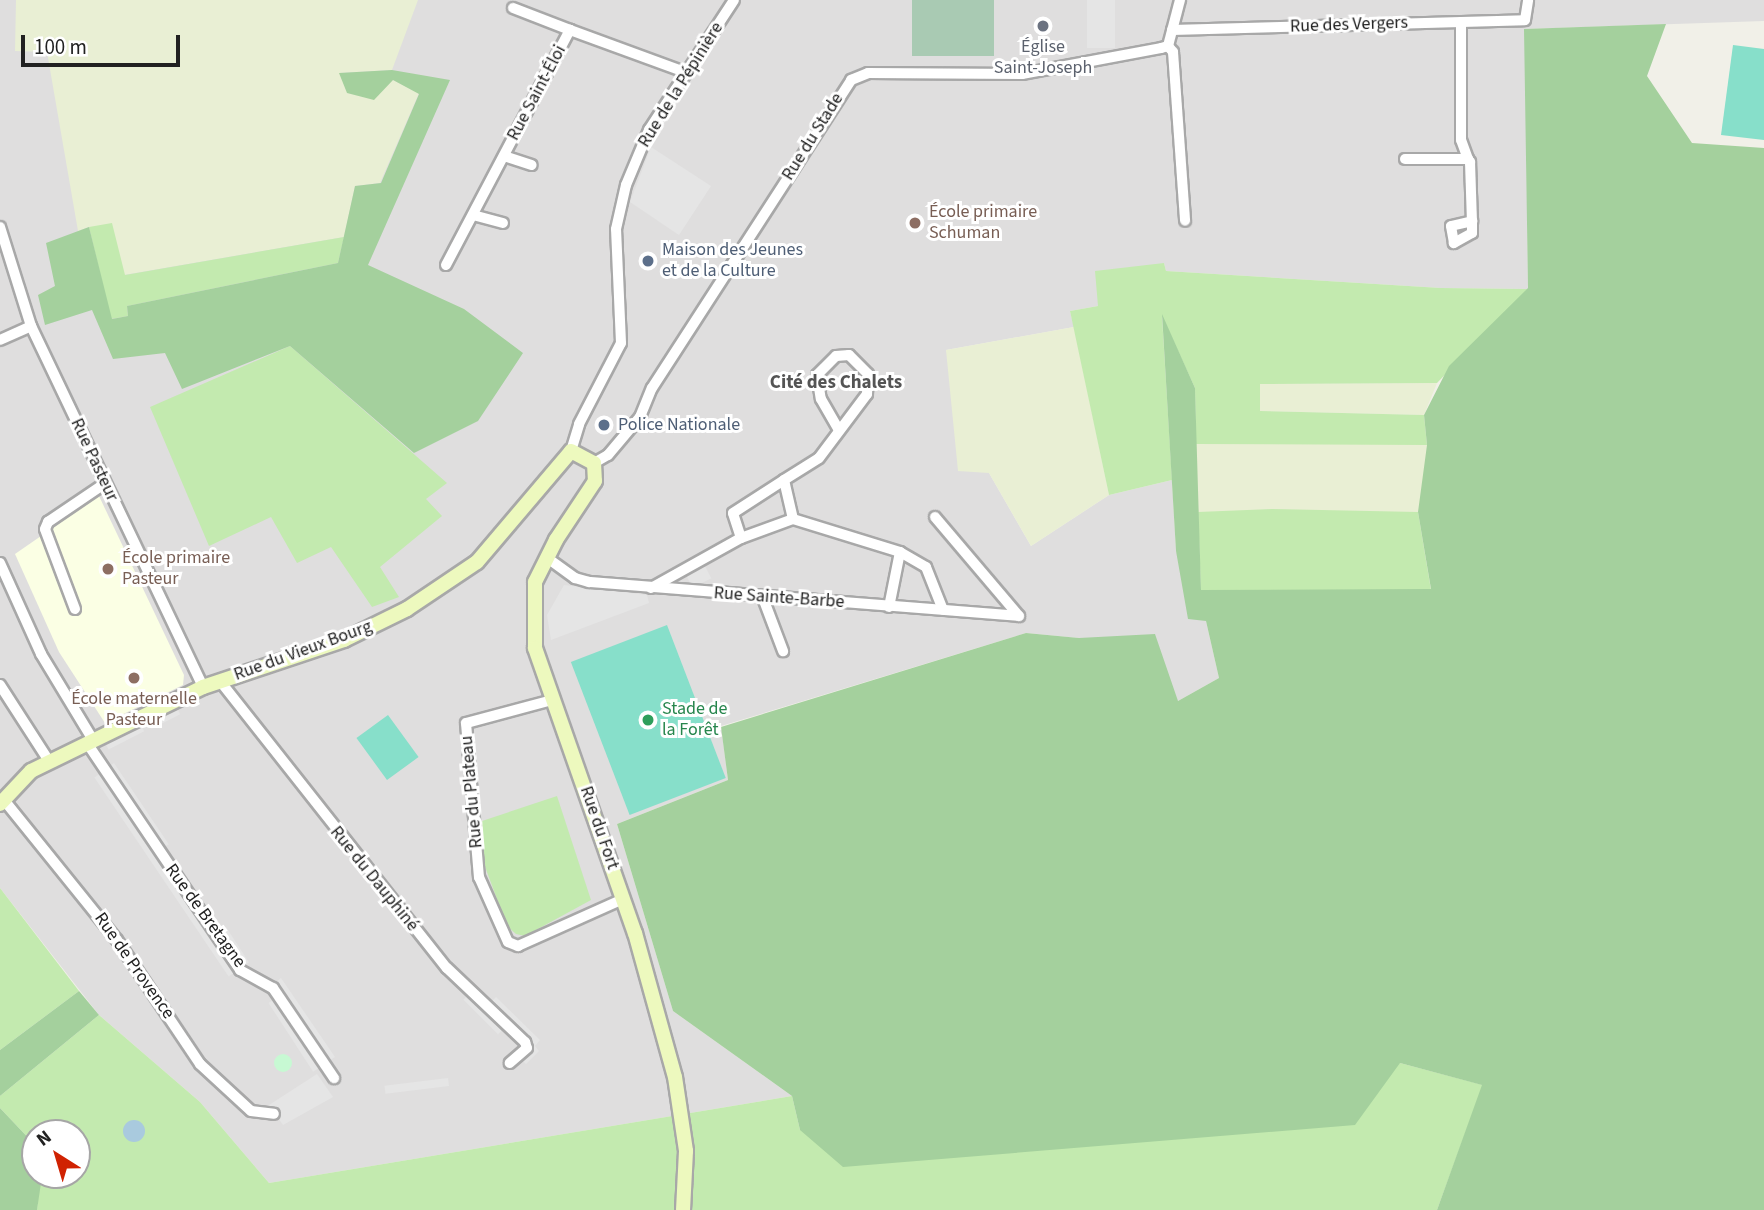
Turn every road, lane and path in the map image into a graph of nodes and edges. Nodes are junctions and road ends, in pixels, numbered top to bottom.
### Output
1 (734, 0) edge
2 (1180, 0) edge
3 (1528, 0) edge
4 (513, 8) dead end
5 (1461, 22) junction
6 (570, 30) junction
7 (1172, 30) junction
8 (1168, 46) junction
9 (685, 72) junction
10 (504, 156) junction
11 (1405, 159) dead end
12 (1468, 159) junction
13 (532, 164) dead end
14 (473, 215) junction
15 (1185, 221) dead end
16 (1472, 221) dead end
17 (503, 223) dead end
18 (0, 227) edge
19 (446, 265) dead end
20 (31, 326) junction
21 (0, 340) edge
22 (838, 429) junction
23 (571, 451) junction
24 (594, 463) junction
25 (783, 480) junction
26 (104, 484) junction
27 (934, 517) dead end
28 (793, 519) junction
29 (741, 538) junction
30 (900, 552) junction
31 (547, 556) junction
32 (0, 562) edge
33 (651, 588) junction
34 (763, 598) junction
35 (889, 607) junction
36 (75, 609) dead end
37 (943, 610) junction
38 (783, 651) dead end
39 (220, 681) junction
40 (0, 685) edge
41 (203, 687) junction
42 (551, 701) junction
43 (90, 741) junction
44 (49, 761) junction
45 (2, 802) edge
46 (624, 899) junction
47 (510, 1063) dead end
48 (334, 1078) dead end
49 (274, 1114) dead end
50 (683, 1210) edge

1 - 9 street, Rue de la Pépinière
2 - 7 street
3 - 5 street, Rue des Vergers
4 - 6 street, Rue Saint-Éloi
5 - 7 street, Rue des Vergers
5 - 12 street
6 - 9 street, Rue Saint-Éloi
6 - 10 street, Rue Saint-Éloi
7 - 8 street
8 - 15 street
8 - 24 street, Rue du Stade
9 - 23 street, Rue de la Pépinière
10 - 13 street, Rue Saint-Éloi
10 - 14 street, Rue Saint-Éloi
11 - 12 street
12 - 16 street
14 - 17 street
14 - 19 street, Rue Saint-Éloi
18 - 20 street, Rue Pasteur
20 - 21 street
20 - 26 street, Rue Pasteur
22 - 22 street
22 - 25 street
23 - 24 street
23 - 39 street, Rue du Vieux Bourg
24 - 31 street, Rue du Fort
25 - 28 street
25 - 29 street
26 - 36 street
26 - 41 street, Rue Pasteur
27 - 37 street, Rue Sainte-Barbe
28 - 29 street
28 - 30 street
29 - 33 street
30 - 35 street
30 - 37 street
31 - 33 street, Rue Sainte-Barbe
31 - 42 street, Rue du Fort
32 - 43 street, Rue de Bretagne
33 - 34 street, Rue Sainte-Barbe
34 - 35 street, Rue Sainte-Barbe
34 - 38 street
35 - 37 street, Rue Sainte-Barbe
39 - 41 street, Rue du Vieux Bourg
39 - 47 street, Rue du Dauphiné
40 - 44 street
41 - 43 street, Rue du Vieux Bourg
42 - 46 street, Rue du Fort
42 - 46 street, Rue du Plateau
43 - 44 street, Rue du Vieux Bourg
43 - 48 street, Rue de Bretagne
44 - 45 street, Rue du Vieux Bourg
45 - 49 street, Rue de Provence
46 - 50 street, Rue du Fort

